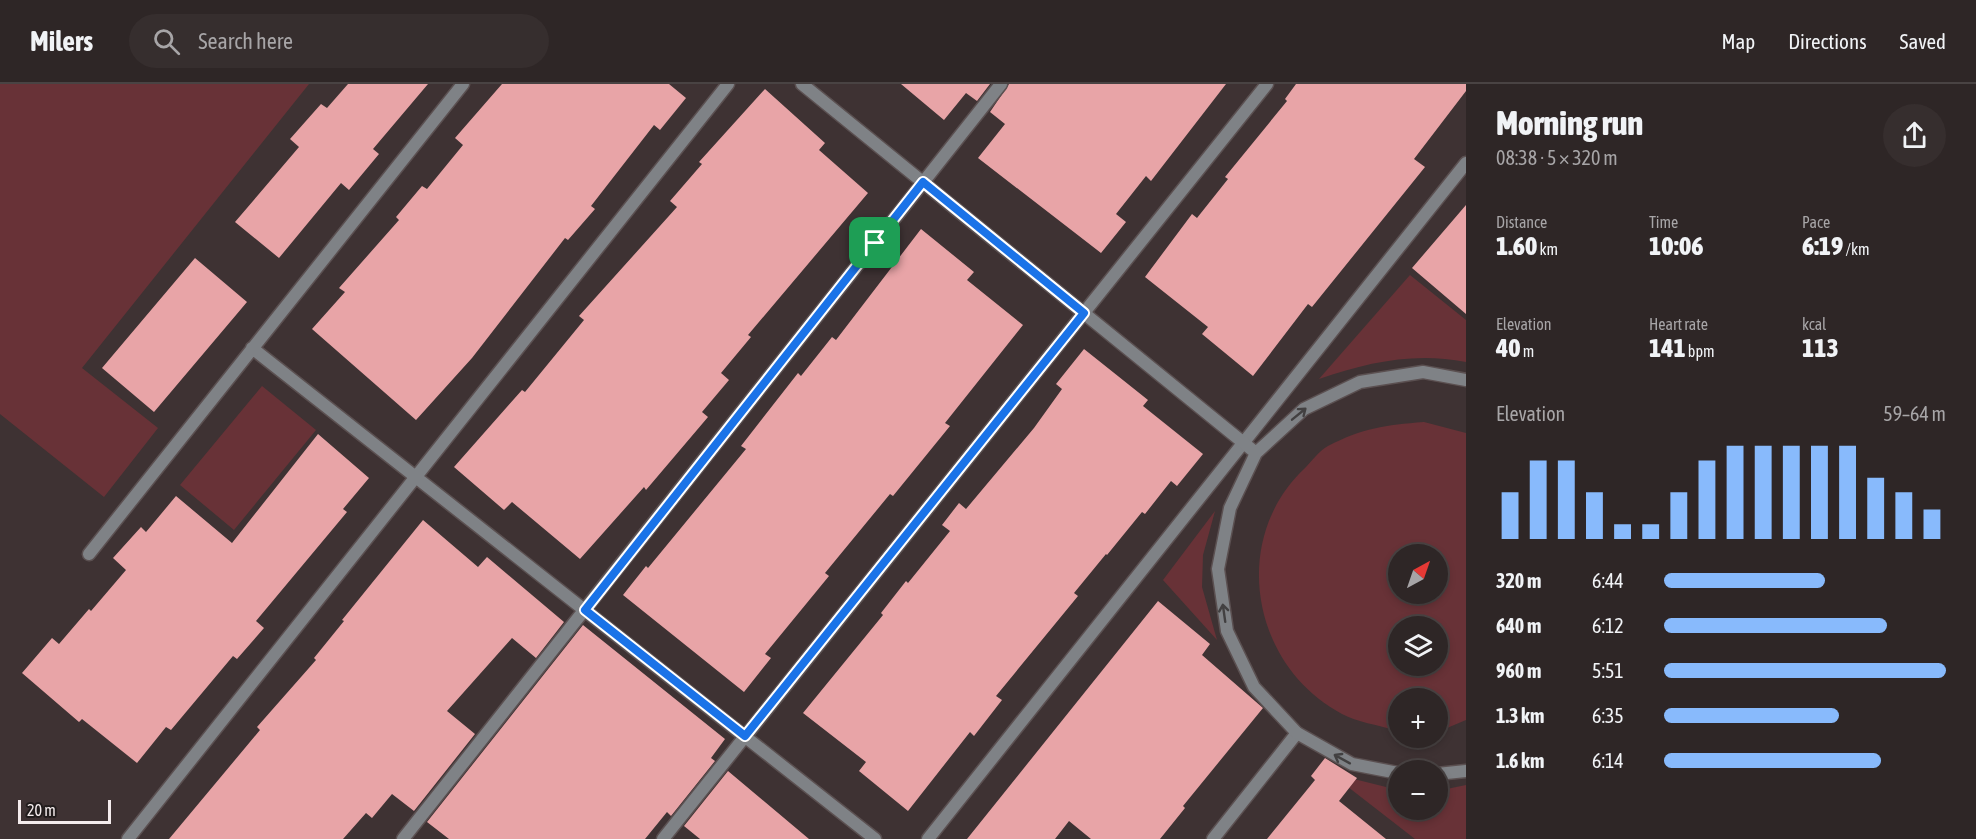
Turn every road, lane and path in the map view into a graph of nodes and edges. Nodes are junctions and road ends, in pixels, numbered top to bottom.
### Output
1 (463, 84) edge
2 (728, 84) edge
3 (802, 84) edge
4 (1001, 84) edge
5 (1267, 84) edge
6 (1466, 163) edge
7 (923, 182) junction
8 (1084, 313) junction
9 (252, 348) junction
10 (1466, 380) edge
11 (1243, 443) junction
12 (1256, 453) junction
13 (416, 477) junction
14 (89, 554) dead end
15 (585, 610) junction
16 (1297, 733) junction
17 (745, 736) junction
18 (1388, 771) edge
19 (1466, 771) edge
20 (1448, 773) edge
21 (128, 839) edge
22 (404, 839) edge
23 (663, 839) edge
24 (875, 839) edge
25 (928, 839) edge
26 (1213, 839) edge

1 - 9 street
2 - 13 street
3 - 7 street
4 - 7 street
5 - 8 street
6 - 11 street
7 - 8 street
7 - 15 street
8 - 11 street
8 - 17 street
9 - 13 street
9 - 14 street
12 -> 10 street
11 - 12 street
11 - 25 street
16 -> 12 street
13 - 15 street
13 - 21 street
15 - 17 street
15 - 22 street
18 -> 16 street
16 - 26 street
17 - 23 street
17 - 24 street
19 - 20 street

